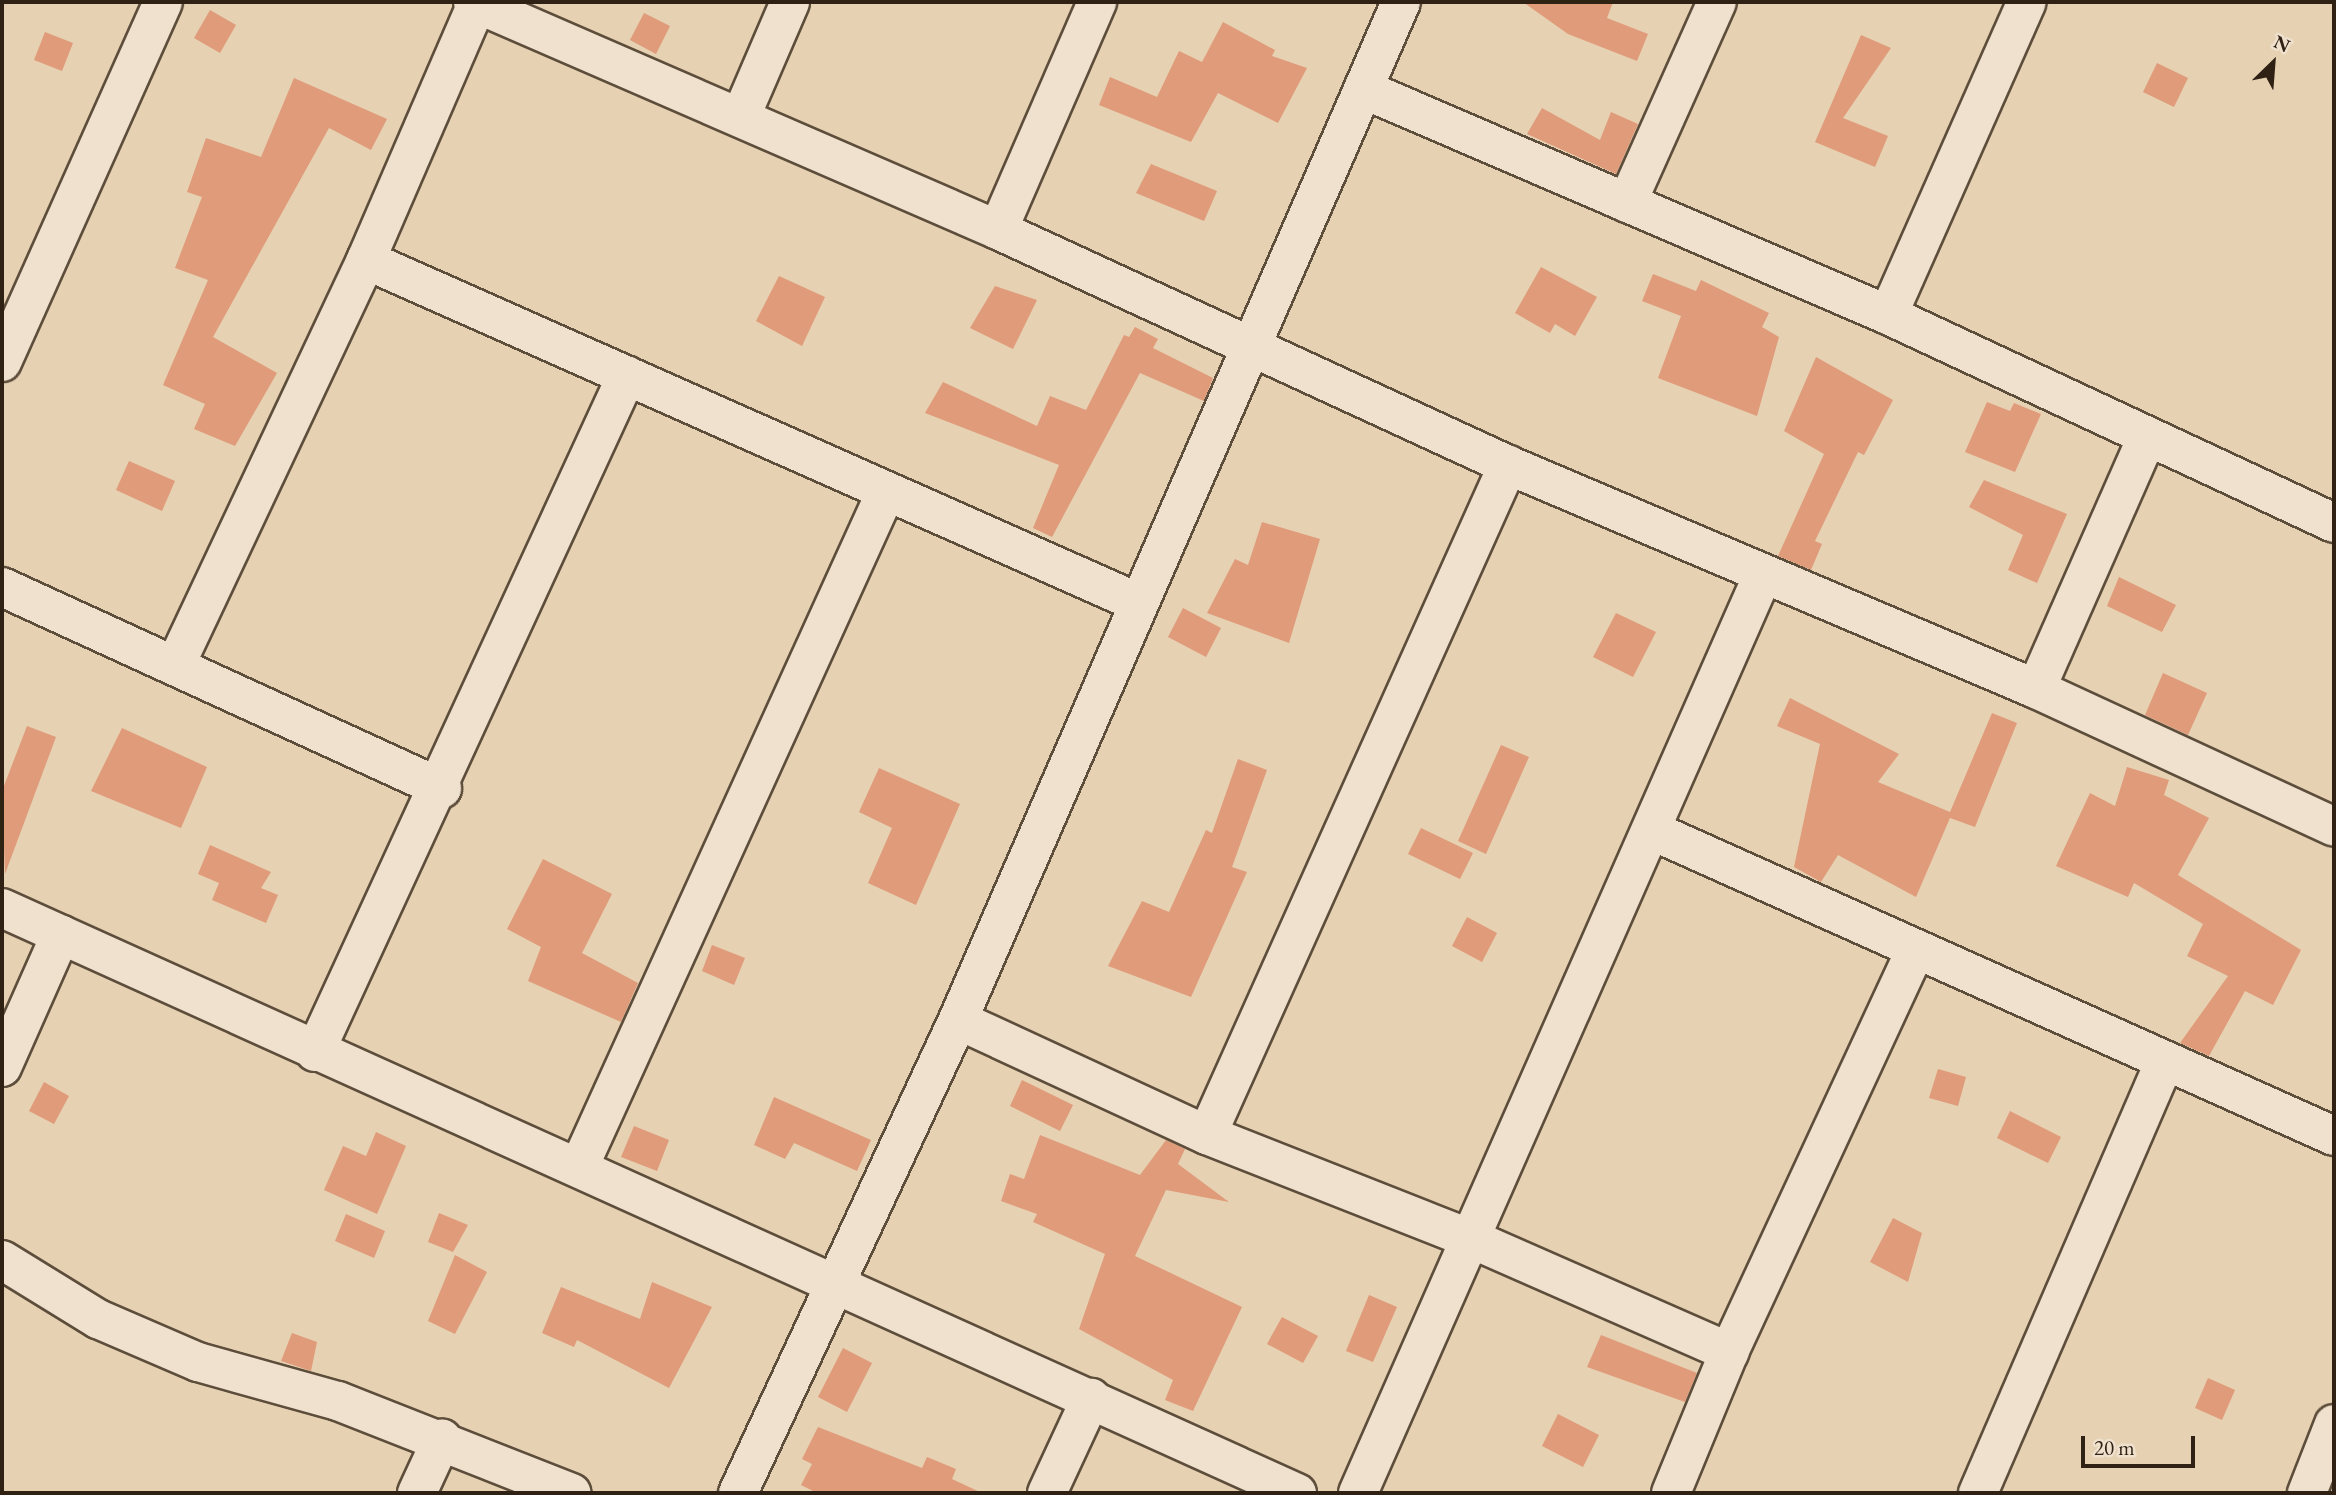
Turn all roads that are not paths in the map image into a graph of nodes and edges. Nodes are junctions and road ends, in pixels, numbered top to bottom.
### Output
1 (163, 2) edge
2 (790, 2) edge
3 (1097, 2) edge
4 (1401, 2) edge
5 (1717, 2) edge
6 (2027, 2) edge
7 (475, 3) edge
8 (1363, 89) junction
9 (741, 116) junction
10 (1627, 203) junction
11 (998, 230) junction
12 (366, 260) junction
13 (1888, 315) junction
14 (1248, 348) junction
15 (2, 362) edge
16 (627, 375) junction
17 (2147, 437) junction
18 (1508, 465) junction
19 (885, 494) junction
20 (2334, 523) edge
21 (1762, 577) junction
22 (2, 587) edge
23 (1139, 603) junction
24 (175, 666) junction
25 (2036, 688) junction
26 (442, 788) junction
27 (2334, 827) edge
28 (1653, 831) junction
29 (2, 908) edge
30 (61, 934) junction
31 (1915, 951) junction
32 (958, 1020) junction
33 (315, 1052) junction
34 (2165, 1060) junction
35 (2, 1068) edge
36 (1208, 1135) junction
37 (2334, 1136) edge
38 (579, 1167) junction
39 (1474, 1240) junction
40 (2, 1260) edge
41 (834, 1284) junction
42 (1729, 1352) junction
43 (1091, 1398) junction
44 (2334, 1424) edge
45 (442, 1439) junction
46 (417, 1493) edge
47 (570, 1493) edge
48 (738, 1493) edge
49 (1047, 1493) edge
50 (1297, 1493) edge
51 (1358, 1493) edge
52 (1671, 1493) edge
53 (1978, 1493) edge
54 (2307, 1493) edge

1 - 15 street
2 - 9 street
3 - 11 street
4 - 8 street
5 - 10 street
6 - 13 street
7 - 9 street
7 - 12 street
8 - 10 street
8 - 14 street
9 - 11 street
10 - 13 street
11 - 14 street
12 - 16 street
12 - 24 street
13 - 17 street
14 - 18 street
14 - 23 street
16 - 19 street
16 - 26 street
17 - 20 street
17 - 25 street
18 - 21 street
18 - 36 street
19 - 23 street
19 - 38 street
21 - 25 street
21 - 28 street
22 - 24 street
23 - 32 street
24 - 26 street
25 - 27 street
26 - 33 street
28 - 31 street
28 - 39 street
29 - 30 street
30 - 33 street
30 - 35 street
31 - 34 street
31 - 42 street
32 - 36 street
32 - 41 street
33 - 38 street
34 - 37 street
34 - 53 street
36 - 39 street
38 - 41 street
39 - 42 street
39 - 51 street
40 - 45 street
41 - 43 street
41 - 48 street
42 - 52 street
43 - 49 street
43 - 50 street
44 - 54 street
45 - 46 street
45 - 47 street

